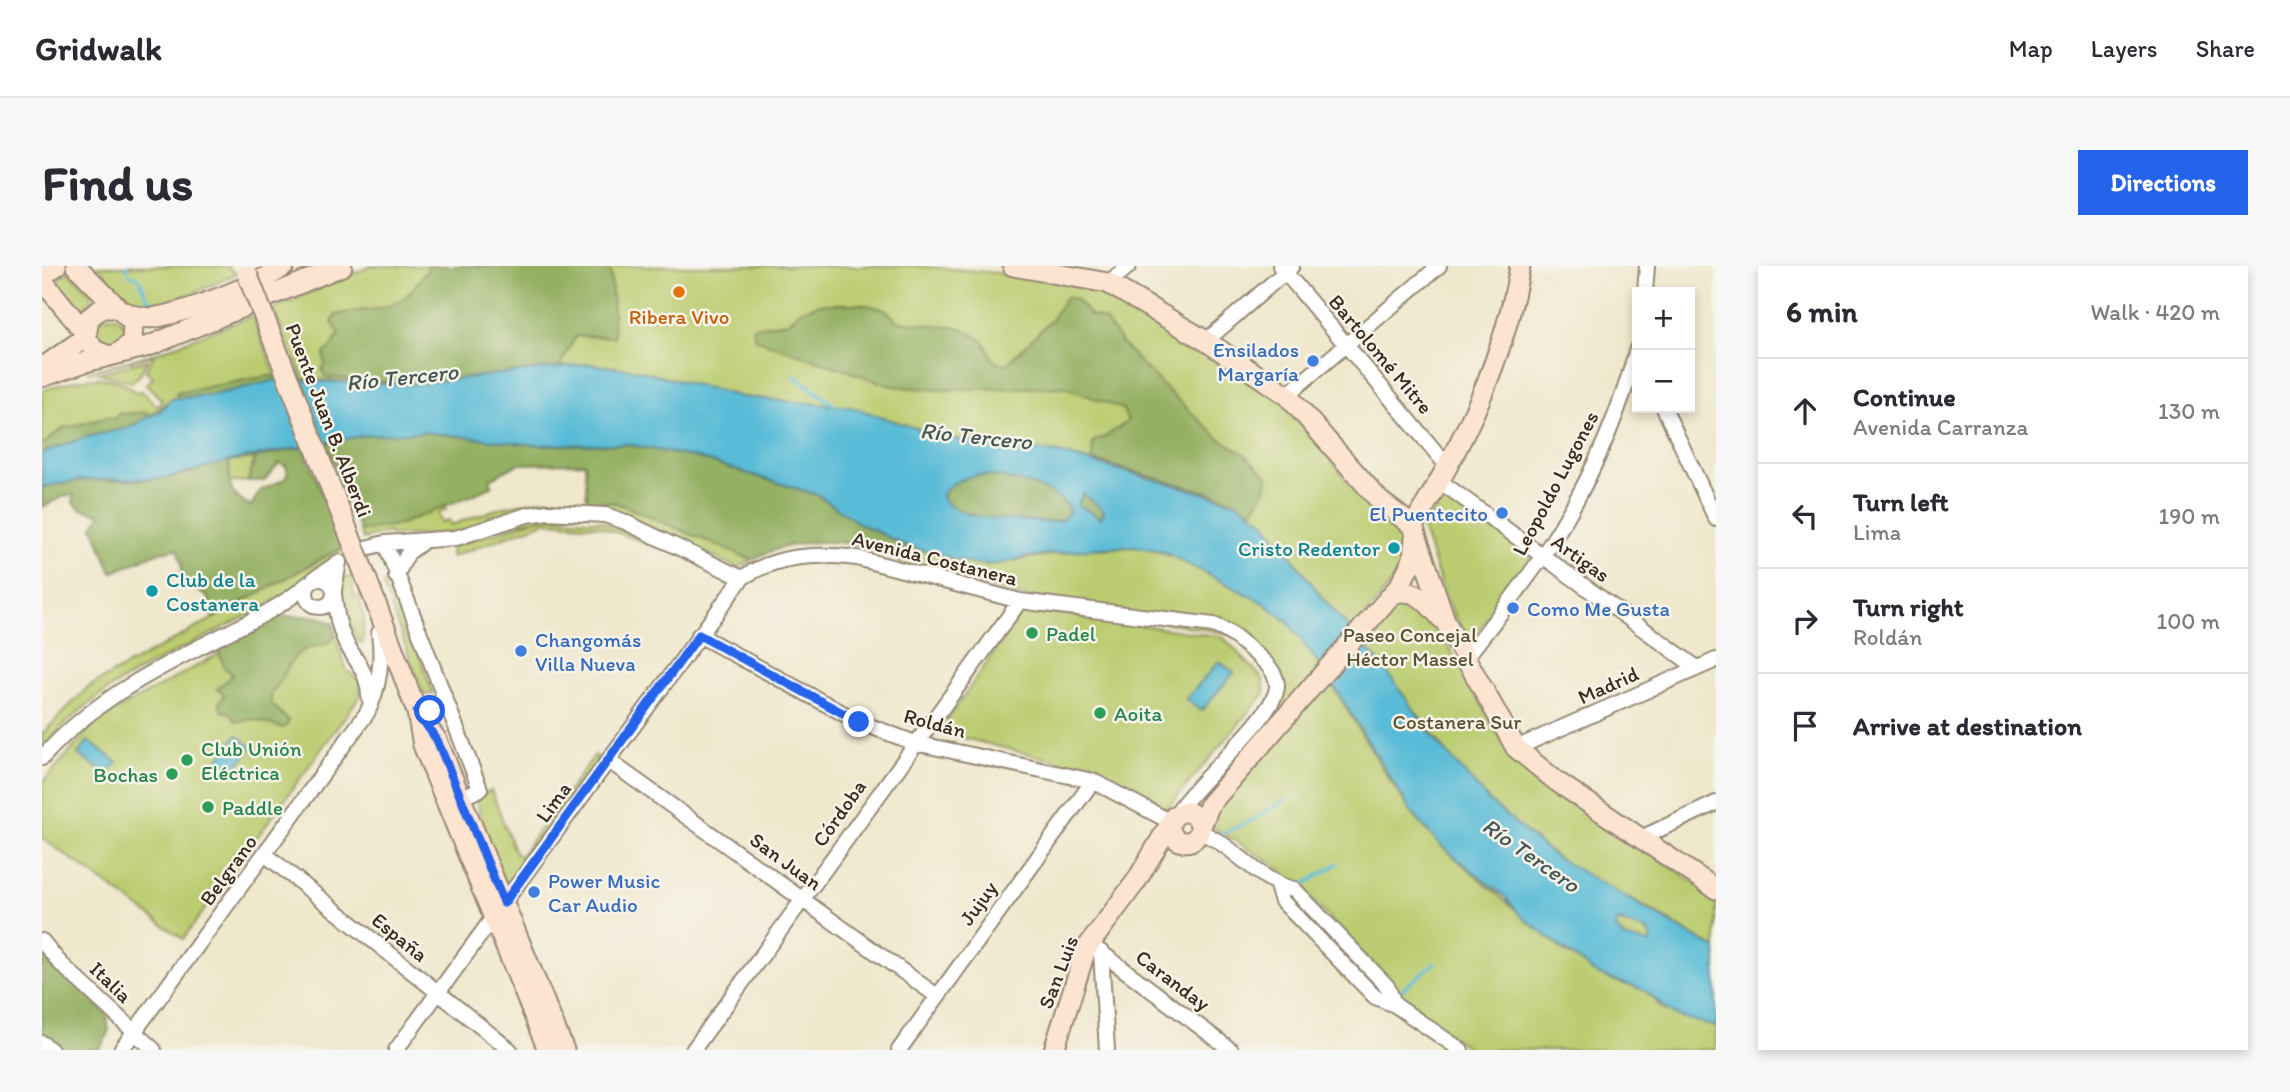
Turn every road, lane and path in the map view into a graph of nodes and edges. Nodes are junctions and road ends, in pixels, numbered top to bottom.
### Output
1 (56, 266) edge
2 (76, 266) edge
3 (284, 266) edge
4 (1013, 266) edge
5 (1129, 266) edge
6 (1439, 266) edge
7 (1520, 266) edge
8 (1647, 266) edge
9 (327, 268) edge
10 (1285, 268) edge
11 (42, 269) edge
12 (246, 271) edge
13 (42, 280) edge
14 (1108, 283) junction
15 (1645, 287) edge
16 (122, 310) junction
17 (86, 335) junction
18 (1206, 341) junction
19 (1346, 345) junction
20 (113, 356) junction
21 (1632, 367) edge
22 (42, 368) edge
23 (42, 377) edge
24 (1287, 395) junction
25 (1666, 413) edge
26 (1445, 475) junction
27 (1716, 519) edge
28 (1413, 526) junction
29 (424, 541) junction
30 (385, 543) junction
31 (366, 548) dead end
32 (1543, 556) junction
33 (396, 576) junction
34 (741, 578) junction
35 (311, 581) junction
36 (334, 592) junction
37 (1390, 598) junction
38 (1020, 601) junction
39 (285, 603) junction
40 (315, 606) junction
41 (379, 613) junction
42 (338, 622) junction
43 (1446, 623) junction
44 (379, 633) junction
45 (699, 635) junction
46 (351, 650) junction
47 (1465, 659) junction
48 (1716, 660) edge
49 (1697, 668) junction
50 (443, 697) junction
51 (417, 712) junction
52 (367, 713) junction
53 (915, 743) junction
54 (1516, 748) junction
55 (42, 758) edge
56 (609, 761) junction
57 (1093, 780) junction
58 (460, 798) junction
59 (1716, 803) edge
60 (1210, 804) junction
61 (1175, 819) junction
62 (1196, 834) junction
63 (1641, 838) junction
64 (266, 855) junction
65 (1137, 880) junction
66 (1716, 889) edge
67 (804, 900) junction
68 (498, 911) junction
69 (42, 941) edge
70 (1095, 948) junction
71 (437, 994) junction
72 (937, 996) junction
73 (539, 1029) junction
74 (133, 1034) junction
75 (42, 1043) edge
76 (903, 1049) edge
77 (51, 1050) edge
78 (121, 1050) edge
79 (154, 1050) edge
80 (396, 1050) edge
81 (510, 1050) edge
82 (541, 1050) edge
83 (548, 1050) edge
84 (564, 1050) edge
85 (693, 1050) edge
86 (1054, 1050) edge
87 (1107, 1050) edge
88 (1231, 1050) edge
89 (1461, 1050) edge

1 - 11 main road
2 - 16 main road
3 - 16 main road
4 - 14 main road
5 - 14 street
6 - 19 street
7 - 26 main road
8 - 15 street
9 - 20 main road
10 - 18 street
10 - 19 street, Bartolomé Mitre
12 - 41 main road, Puente Juan B. Alberdi, bridge
13 - 17 main road
14 - 18 main road
16 - 17 main road
16 - 20 main road
17 - 20 main road
17 - 22 main road
18 - 24 main road
19 - 24 street
19 - 26 street, Bartolomé Mitre
20 - 23 main road
21 - 32 street, Leopoldo Lugones
24 - 28 main road
25 - 27 street
26 - 28 main road
26 - 32 street, Artigas
28 - 37 main road
28 - 43 main road
29 - 30 street
29 - 33 street
29 - 34 street
30 - 31 street
30 - 33 street
32 - 47 street, Leopoldo Lugones
32 - 49 street, Artigas
33 - 50 street
34 - 38 street, Avenida Costanera
34 - 45 street, Lima
35 - 36 street
35 - 36 street
35 - 39 street
35 - 40 street
36 - 40 street
36 - 42 street
37 - 43 main road
37 - 60 main road
38 - 53 street, Córdoba
38 - 61 street, Avenida Costanera
39 - 40 street
39 - 55 street
40 - 42 street
41 - 44 street, Belgrano
41 - 51 main road, Puente Juan B. Alberdi
42 - 46 street
43 - 47 main road
44 - 46 street
44 - 52 street, Belgrano
45 - 53 street, Roldán
45 - 56 street, Lima
46 - 52 street
47 - 54 main road
48 - 49 street, Madrid
49 - 54 street, Madrid
50 - 51 street
50 - 58 street
51 - 58 main road
51 - 68 main road
52 - 64 street, Belgrano
53 - 57 street, Roldán
53 - 67 street, Córdoba
54 - 63 main road
56 - 67 street, San Juan
56 - 68 street, Lima
57 - 61 street, Roldán
57 - 72 street, Jujuy
58 - 68 main road
59 - 63 street
60 - 61 main road
60 - 62 main road
61 - 62 main road
61 - 62 main road
61 - 65 main road, San Luis
62 - 65 main road, San Luis
62 - 89 street
63 - 66 main road
64 - 71 street, España
64 - 74 street, Belgrano
65 - 70 main road, San Luis
67 - 72 street, San Juan
67 - 85 street, Córdoba
68 - 71 street, Lima
68 - 73 main road
68 - 84 main road
69 - 74 street, Italia
70 - 86 main road, San Luis
70 - 87 street
70 - 88 street, Caranday
71 - 80 street, Lima
71 - 81 street, España
72 - 76 street, Jujuy
73 - 82 street
73 - 83 main road
74 - 78 street, Belgrano
74 - 79 street, Italia
75 - 77 street

